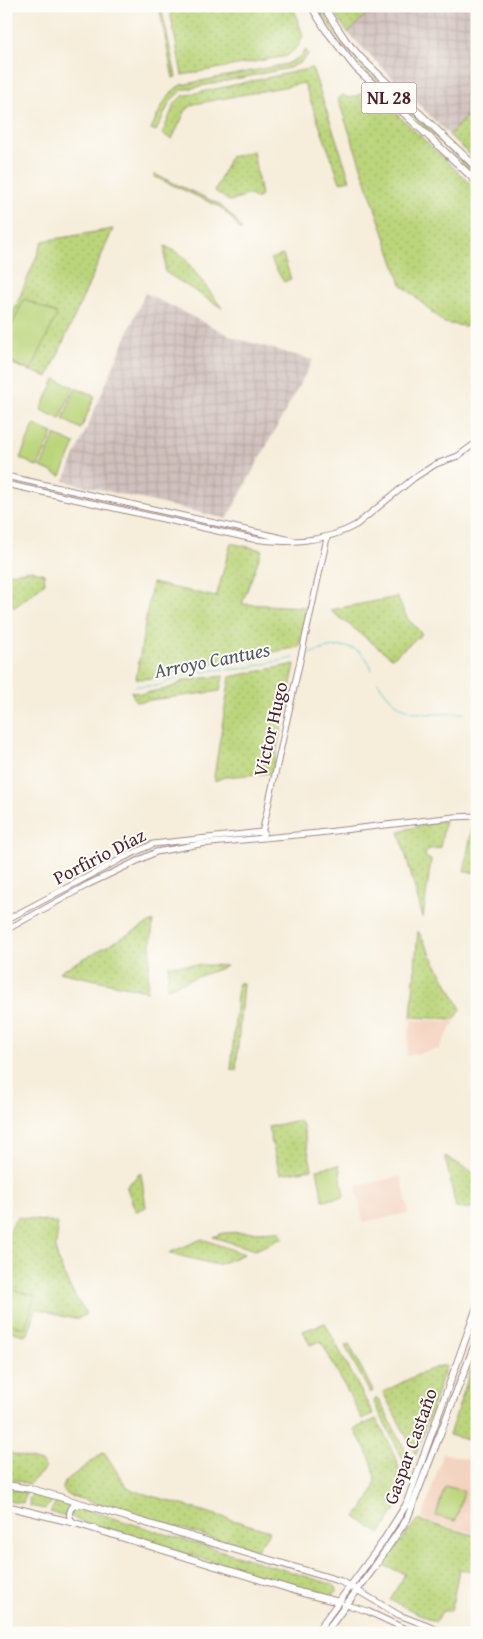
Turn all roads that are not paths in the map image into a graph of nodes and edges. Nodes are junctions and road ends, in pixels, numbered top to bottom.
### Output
1 (311, 6) edge
2 (323, 6) edge
3 (477, 168) edge
4 (477, 182) edge
5 (477, 442) edge
6 (6, 476) edge
7 (6, 484) edge
8 (327, 538) junction
9 (281, 540) junction
10 (477, 816) edge
11 (262, 835) junction
12 (6, 920) edge
13 (6, 930) edge
14 (477, 1307) edge
15 (477, 1339) edge
16 (6, 1485) edge
17 (83, 1505) junction
18 (6, 1506) edge
19 (75, 1524) junction
20 (350, 1586) junction
21 (357, 1591) junction
22 (339, 1602) junction
23 (347, 1604) junction
24 (316, 1633) edge
25 (325, 1633) edge
26 (414, 1633) edge
27 (446, 1633) edge

1 - 4 main road, NL 28
2 - 3 main road, NL 28
5 - 8 street
6 - 9 street
7 - 9 street
8 - 9 street
8 - 11 street, Victor Hugo
10 - 11 street
11 - 12 street, Porfirio Díaz
11 - 13 street
14 - 20 main road, Gaspar Castaño
15 - 21 main road, Gaspar Castaño
16 - 17 main road
17 - 19 street
17 - 20 main road
18 - 19 main road
19 - 22 main road
20 - 21 street
20 - 22 main road, Gaspar Castaño
21 - 23 main road, Gaspar Castaño
21 - 27 street
22 - 23 street
22 - 24 main road, Gaspar Castaño
23 - 25 main road, Gaspar Castaño
23 - 26 street

